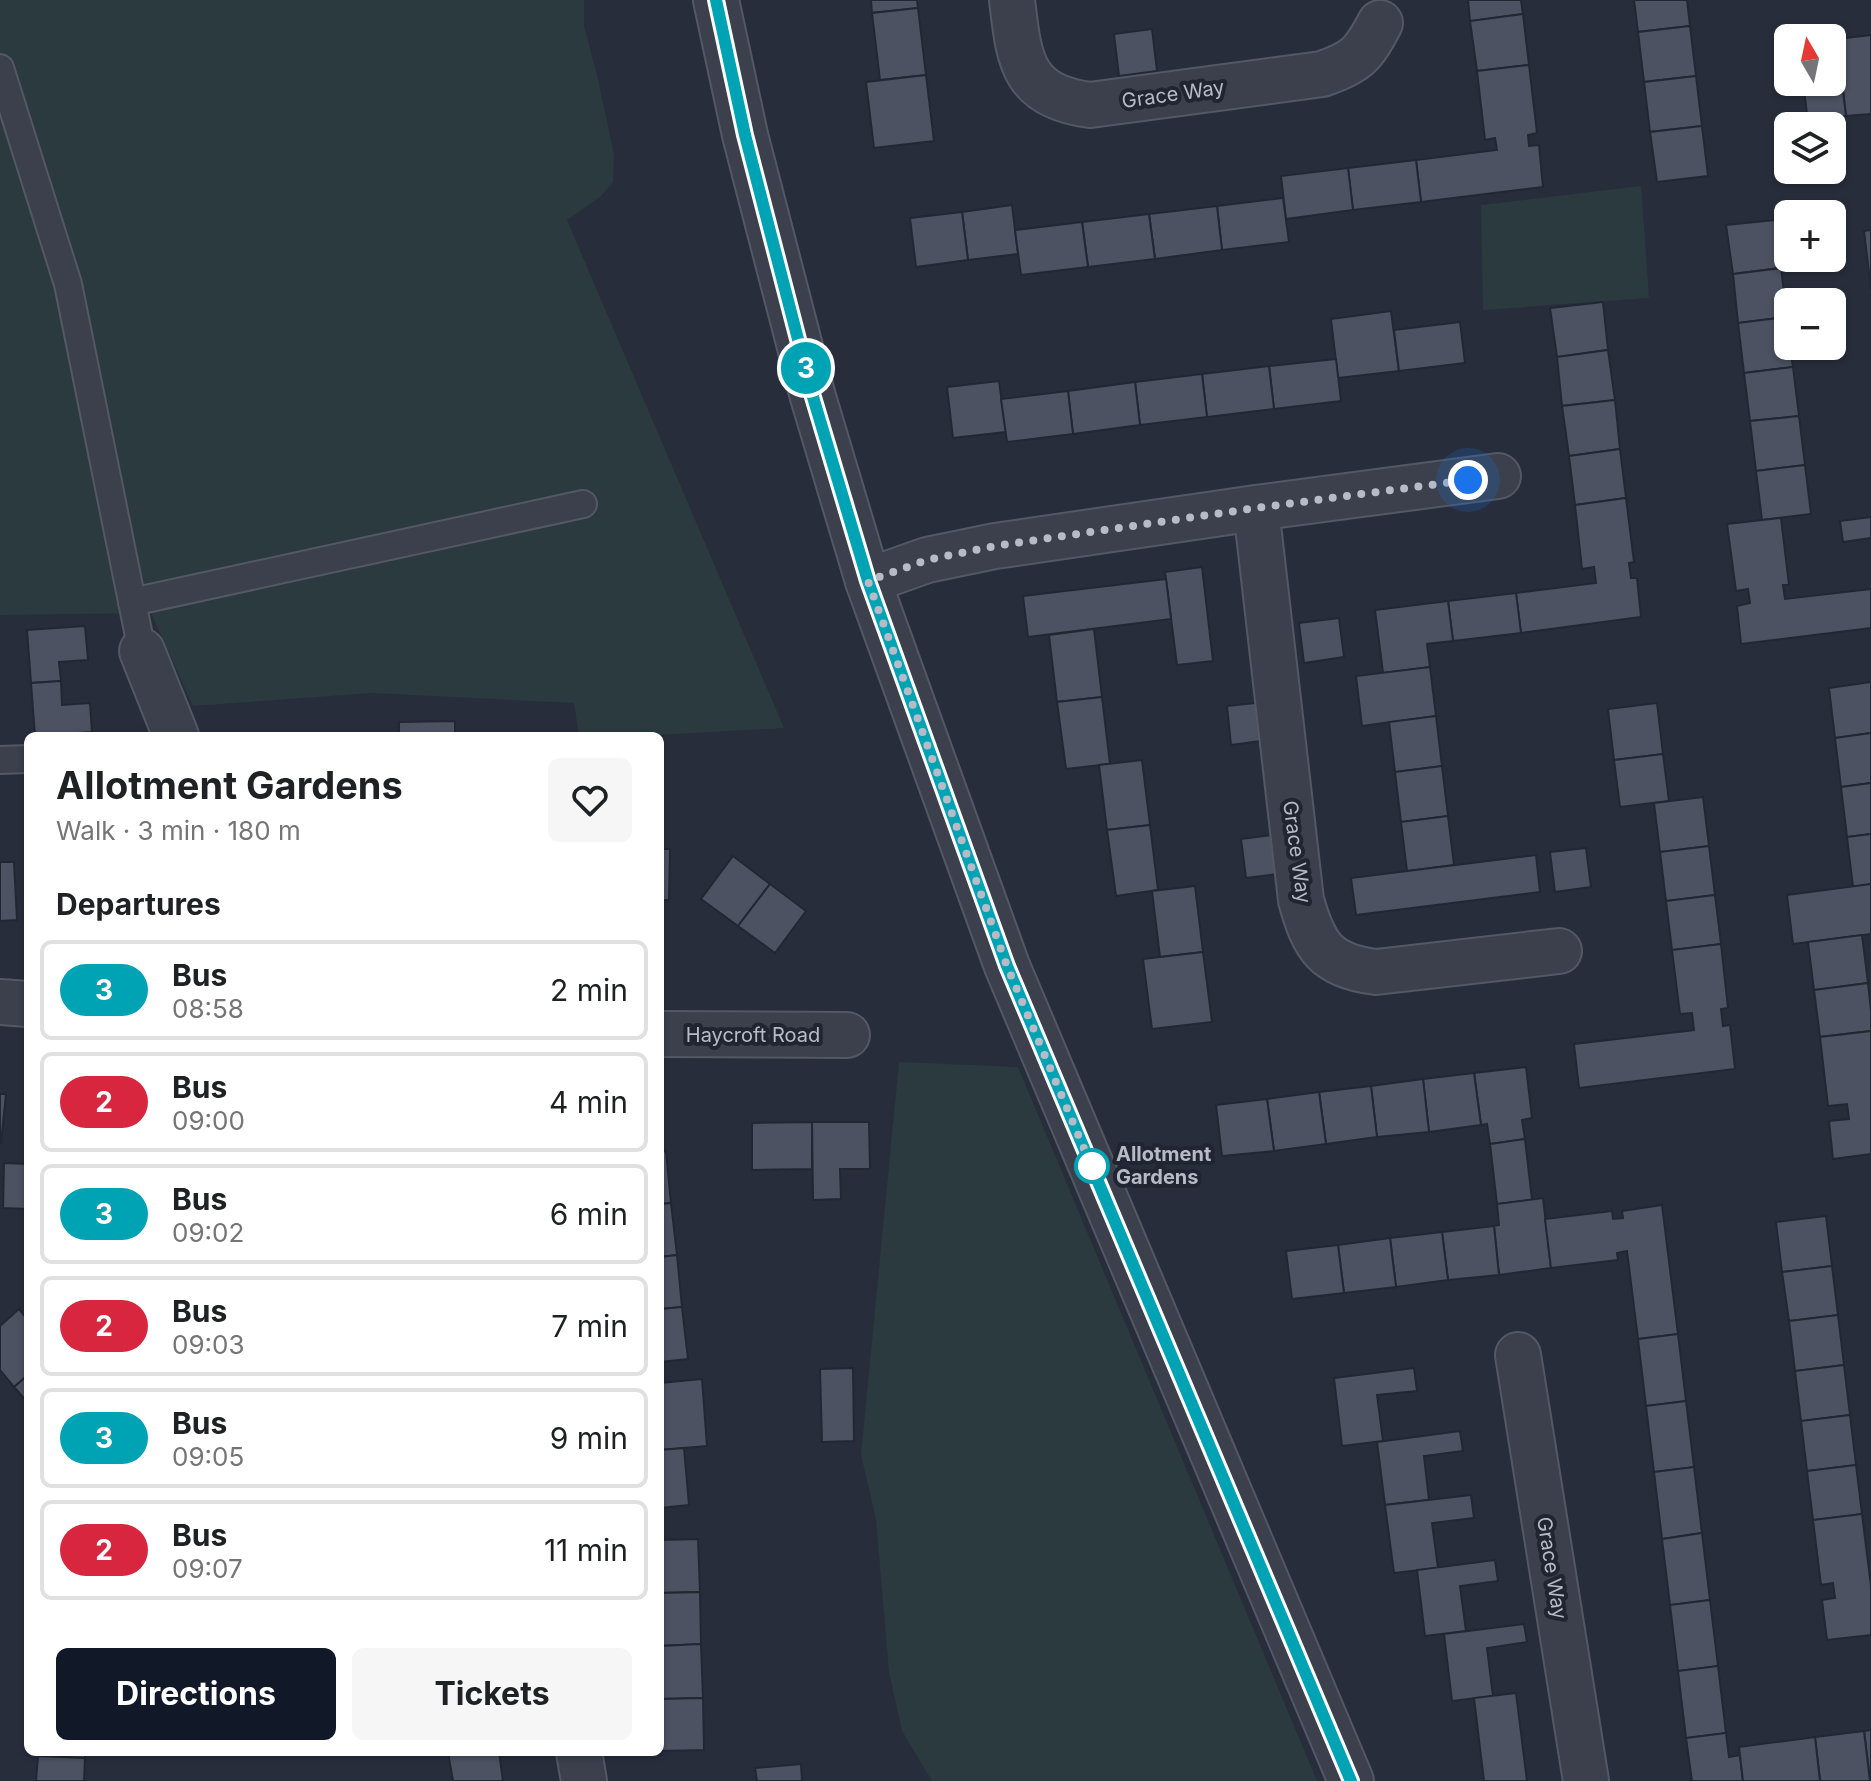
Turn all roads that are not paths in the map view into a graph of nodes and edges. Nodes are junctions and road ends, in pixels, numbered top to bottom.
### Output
1 (716, 0) edge
2 (1012, 0) edge
3 (1380, 23) dead end
4 (0, 68) edge
5 (1498, 476) dead end
6 (583, 504) dead end
7 (1256, 508) junction
8 (868, 581) junction
9 (132, 602) junction
10 (142, 651) joint
11 (174, 732) edge
12 (24, 759) edge
13 (0, 760) edge
14 (1559, 951) dead end
15 (0, 1002) edge
16 (24, 1004) edge
17 (664, 1034) edge
18 (847, 1035) dead end
19 (1518, 1355) dead end
20 (580, 1756) edge
21 (584, 1781) edge
22 (1351, 1781) edge
23 (1586, 1781) edge

1 - 8 street
2 - 3 street, Grace Way
4 - 9 lane
5 - 7 street
6 - 9 lane
7 - 8 street
7 - 14 street, Grace Way
8 - 22 street
9 - 10 lane
10 - 11 street
12 - 13 lane
15 - 16 street
17 - 18 street, Haycroft Road
19 - 23 street, Grace Way
20 - 21 street

